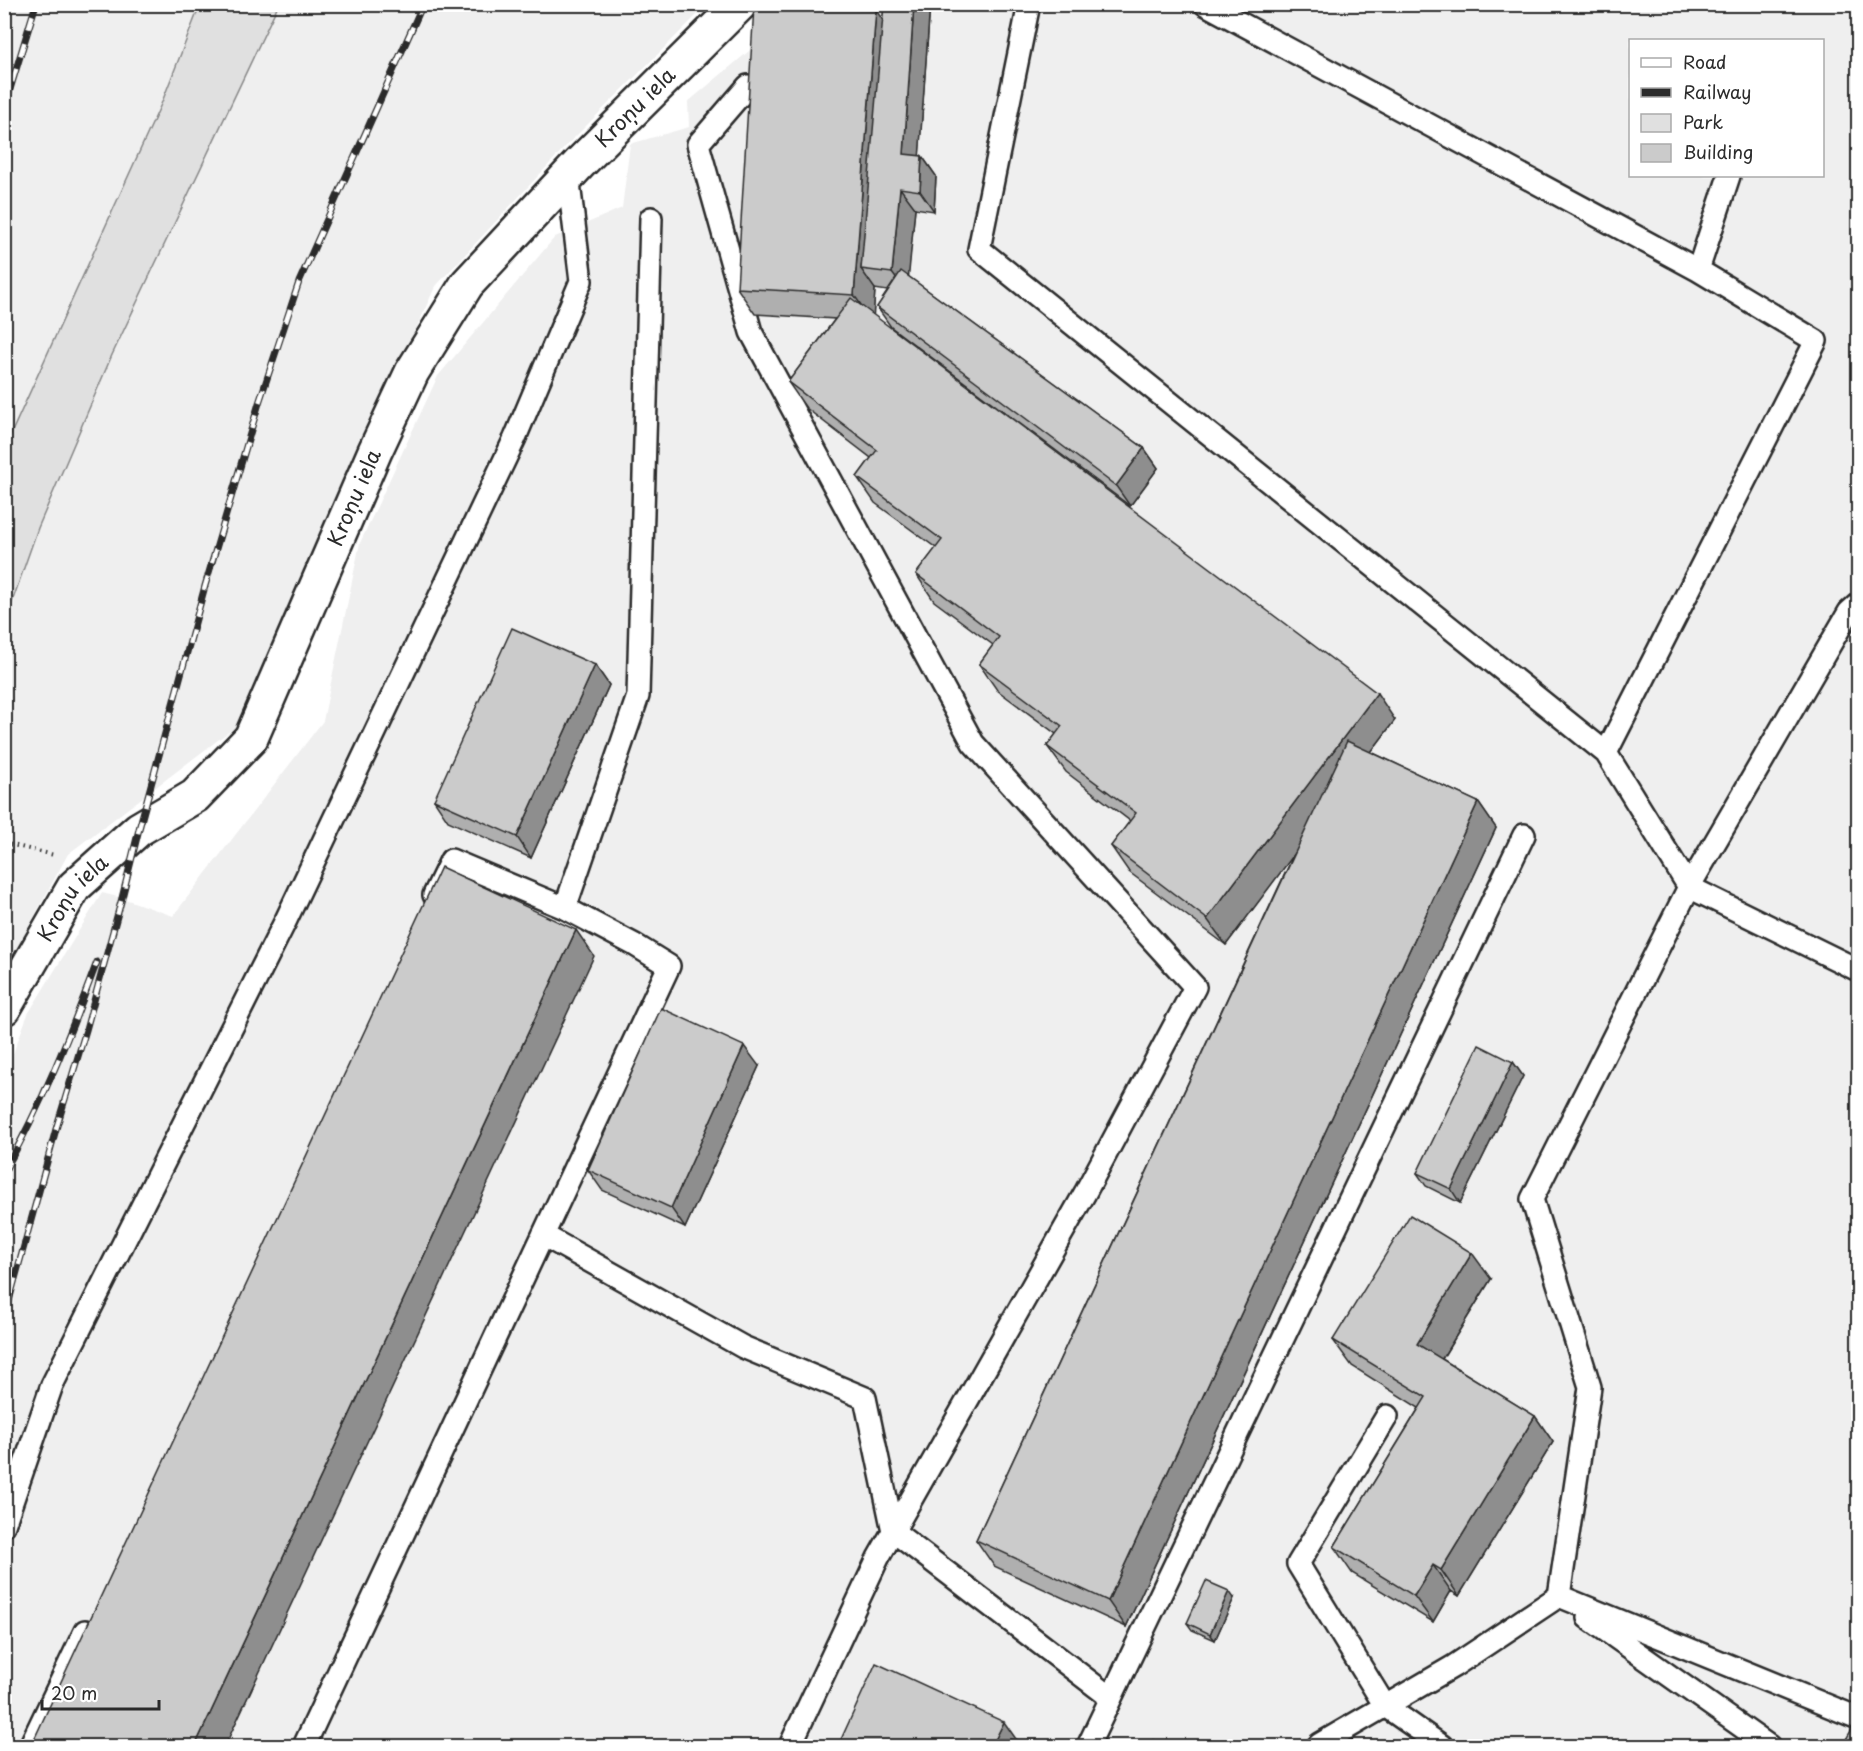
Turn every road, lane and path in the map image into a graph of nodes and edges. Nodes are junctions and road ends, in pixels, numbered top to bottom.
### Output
1 (740, 4) edge
2 (1029, 4) edge
3 (1205, 4) edge
4 (748, 86) edge
5 (568, 175) junction
6 (1729, 177) edge
7 (651, 218) dead end
8 (1698, 270) junction
9 (1858, 604) edge
10 (1606, 753) junction
11 (1524, 834) dead end
12 (1689, 887) junction
13 (565, 908) junction
14 (426, 914) edge
15 (1858, 970) edge
16 (4, 1008) edge
17 (543, 1235) junction
18 (1387, 1416) dead end
19 (4, 1525) edge
20 (893, 1531) junction
21 (1558, 1596) junction
22 (92, 1617) edge
23 (1111, 1698) junction
24 (1385, 1706) junction
25 (1858, 1718) edge
26 (30, 1746) edge
27 (304, 1746) edge
28 (790, 1746) edge
29 (1088, 1746) edge
30 (1318, 1746) edge
31 (1442, 1746) edge
32 (1769, 1746) edge

1 - 5 street, Kroņu iela
2 - 10 lane
3 - 8 lane
4 - 20 lane
5 - 16 street, Kroņu iela
5 - 19 lane
6 - 8 lane
7 - 13 lane
8 - 10 lane
9 - 12 lane
10 - 12 lane
11 - 23 lane
12 - 15 lane
12 - 21 lane
13 - 14 lane
13 - 17 lane
17 - 20 lane
17 - 27 lane
18 - 24 lane
20 - 23 lane
20 - 28 lane
21 - 24 lane
21 - 25 lane
21 - 32 lane
22 - 26 lane
23 - 29 lane
24 - 30 lane
24 - 31 lane

